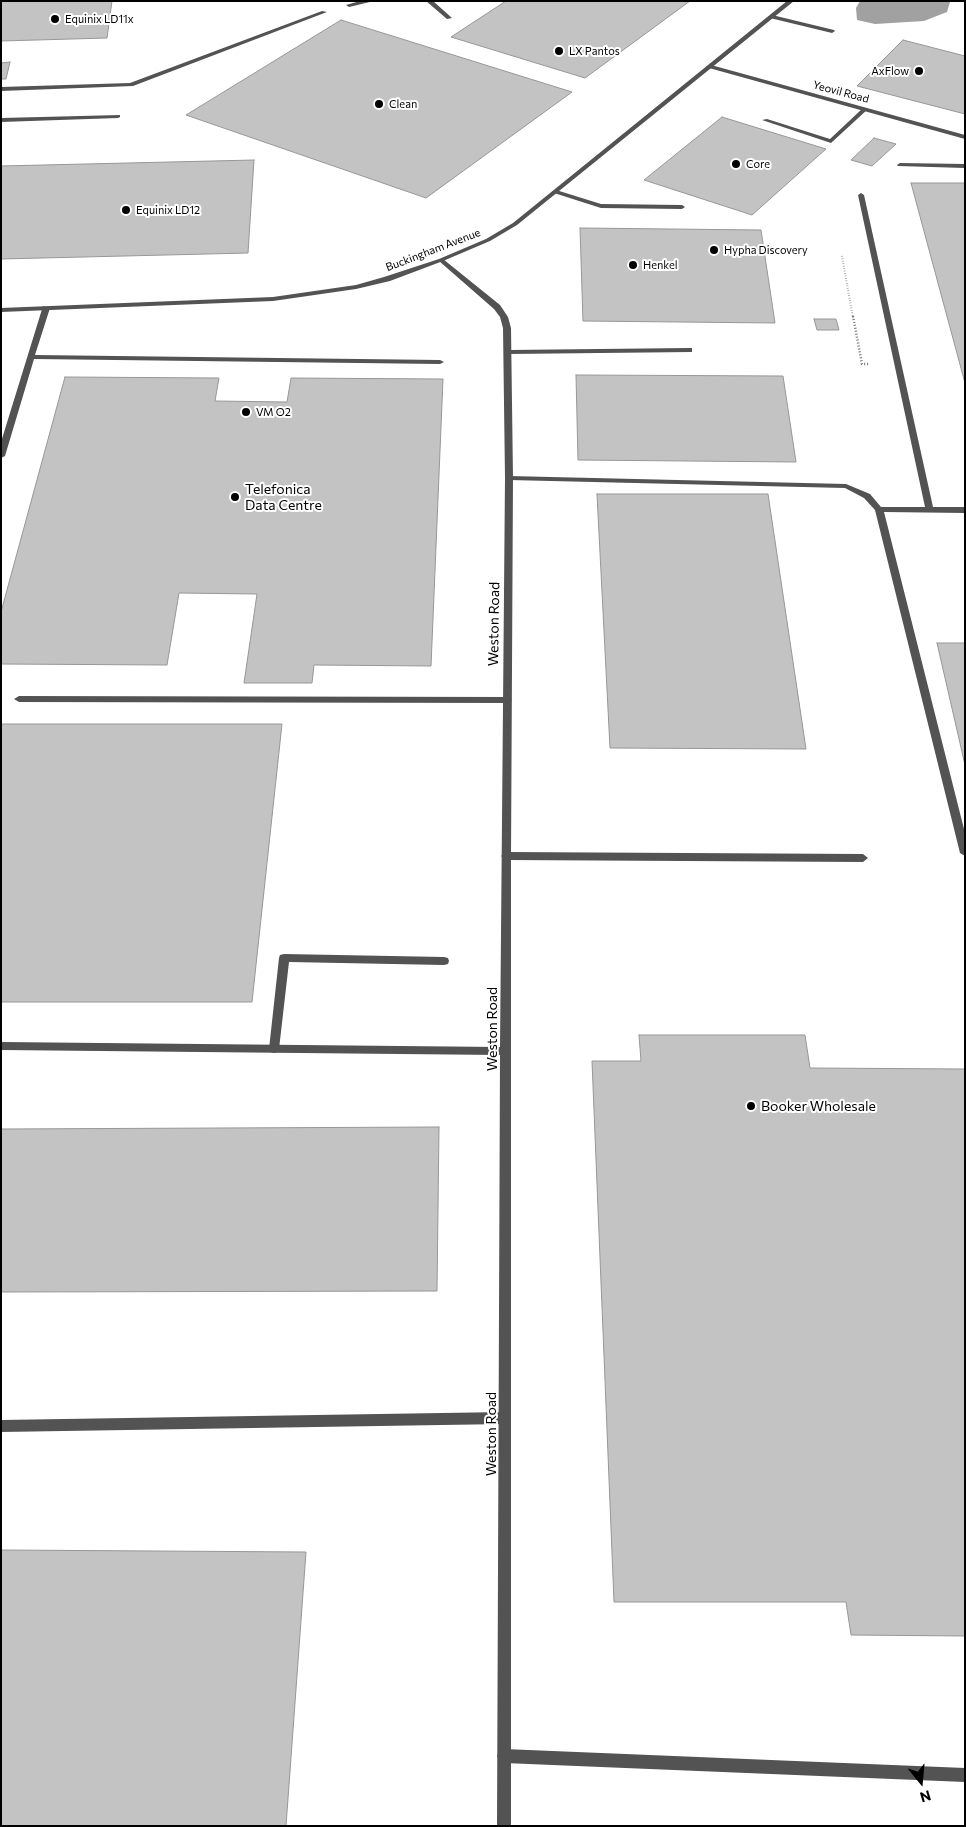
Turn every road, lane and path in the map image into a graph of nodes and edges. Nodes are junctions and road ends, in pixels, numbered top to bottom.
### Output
1 (371, 1) edge
2 (429, 1) edge
3 (792, 1) edge
4 (349, 5) dead end
5 (324, 12) dead end
6 (772, 17) junction
7 (449, 18) dead end
8 (832, 31) dead end
9 (711, 67) junction
10 (1, 89) edge
11 (865, 109) junction
12 (118, 116) dead end
13 (1, 120) edge
14 (765, 120) dead end
15 (965, 137) edge
16 (900, 165) dead end
17 (965, 166) edge
18 (556, 192) junction
19 (861, 195) dead end
20 (682, 207) dead end
21 (441, 260) junction
22 (46, 308) junction
23 (1, 310) edge
24 (689, 350) dead end
25 (508, 352) junction
26 (31, 357) junction
27 (440, 362) dead end
28 (1, 456) edge
29 (509, 478) junction
30 (879, 510) junction
31 (930, 510) junction
32 (965, 510) edge
33 (19, 699) dead end
34 (507, 700) junction
35 (965, 853) edge
36 (506, 856) junction
37 (863, 858) dead end
38 (444, 960) dead end
39 (1, 1046) edge
40 (274, 1049) junction
41 (506, 1051) junction
42 (505, 1418) junction
43 (1, 1426) edge
44 (504, 1756) junction
45 (965, 1775) edge
46 (504, 1826) edge

1 - 4 street
2 - 7 street
3 - 6 street, Buckingham Avenue
5 - 10 street
6 - 8 street
6 - 9 street, Buckingham Avenue
9 - 11 street, Yeovil Road
9 - 18 street, Buckingham Avenue
11 - 14 street
11 - 15 street, Yeovil Road
12 - 13 street
16 - 17 street
18 - 20 street
18 - 21 street, Buckingham Avenue
19 - 31 street
21 - 22 street, Buckingham Avenue
21 - 25 street, Weston Road
22 - 23 street, Buckingham Avenue
22 - 26 street
24 - 25 street
25 - 29 street, Weston Road
26 - 27 street
26 - 28 street
29 - 30 street
29 - 34 street, Weston Road
30 - 31 street
30 - 35 street
31 - 32 street
33 - 34 street
34 - 36 street, Weston Road
36 - 37 street
36 - 41 street, Weston Road
38 - 40 street
39 - 40 street
40 - 41 street
41 - 42 street, Weston Road
42 - 43 street
42 - 44 street, Weston Road
44 - 45 street
44 - 46 street, Weston Road

